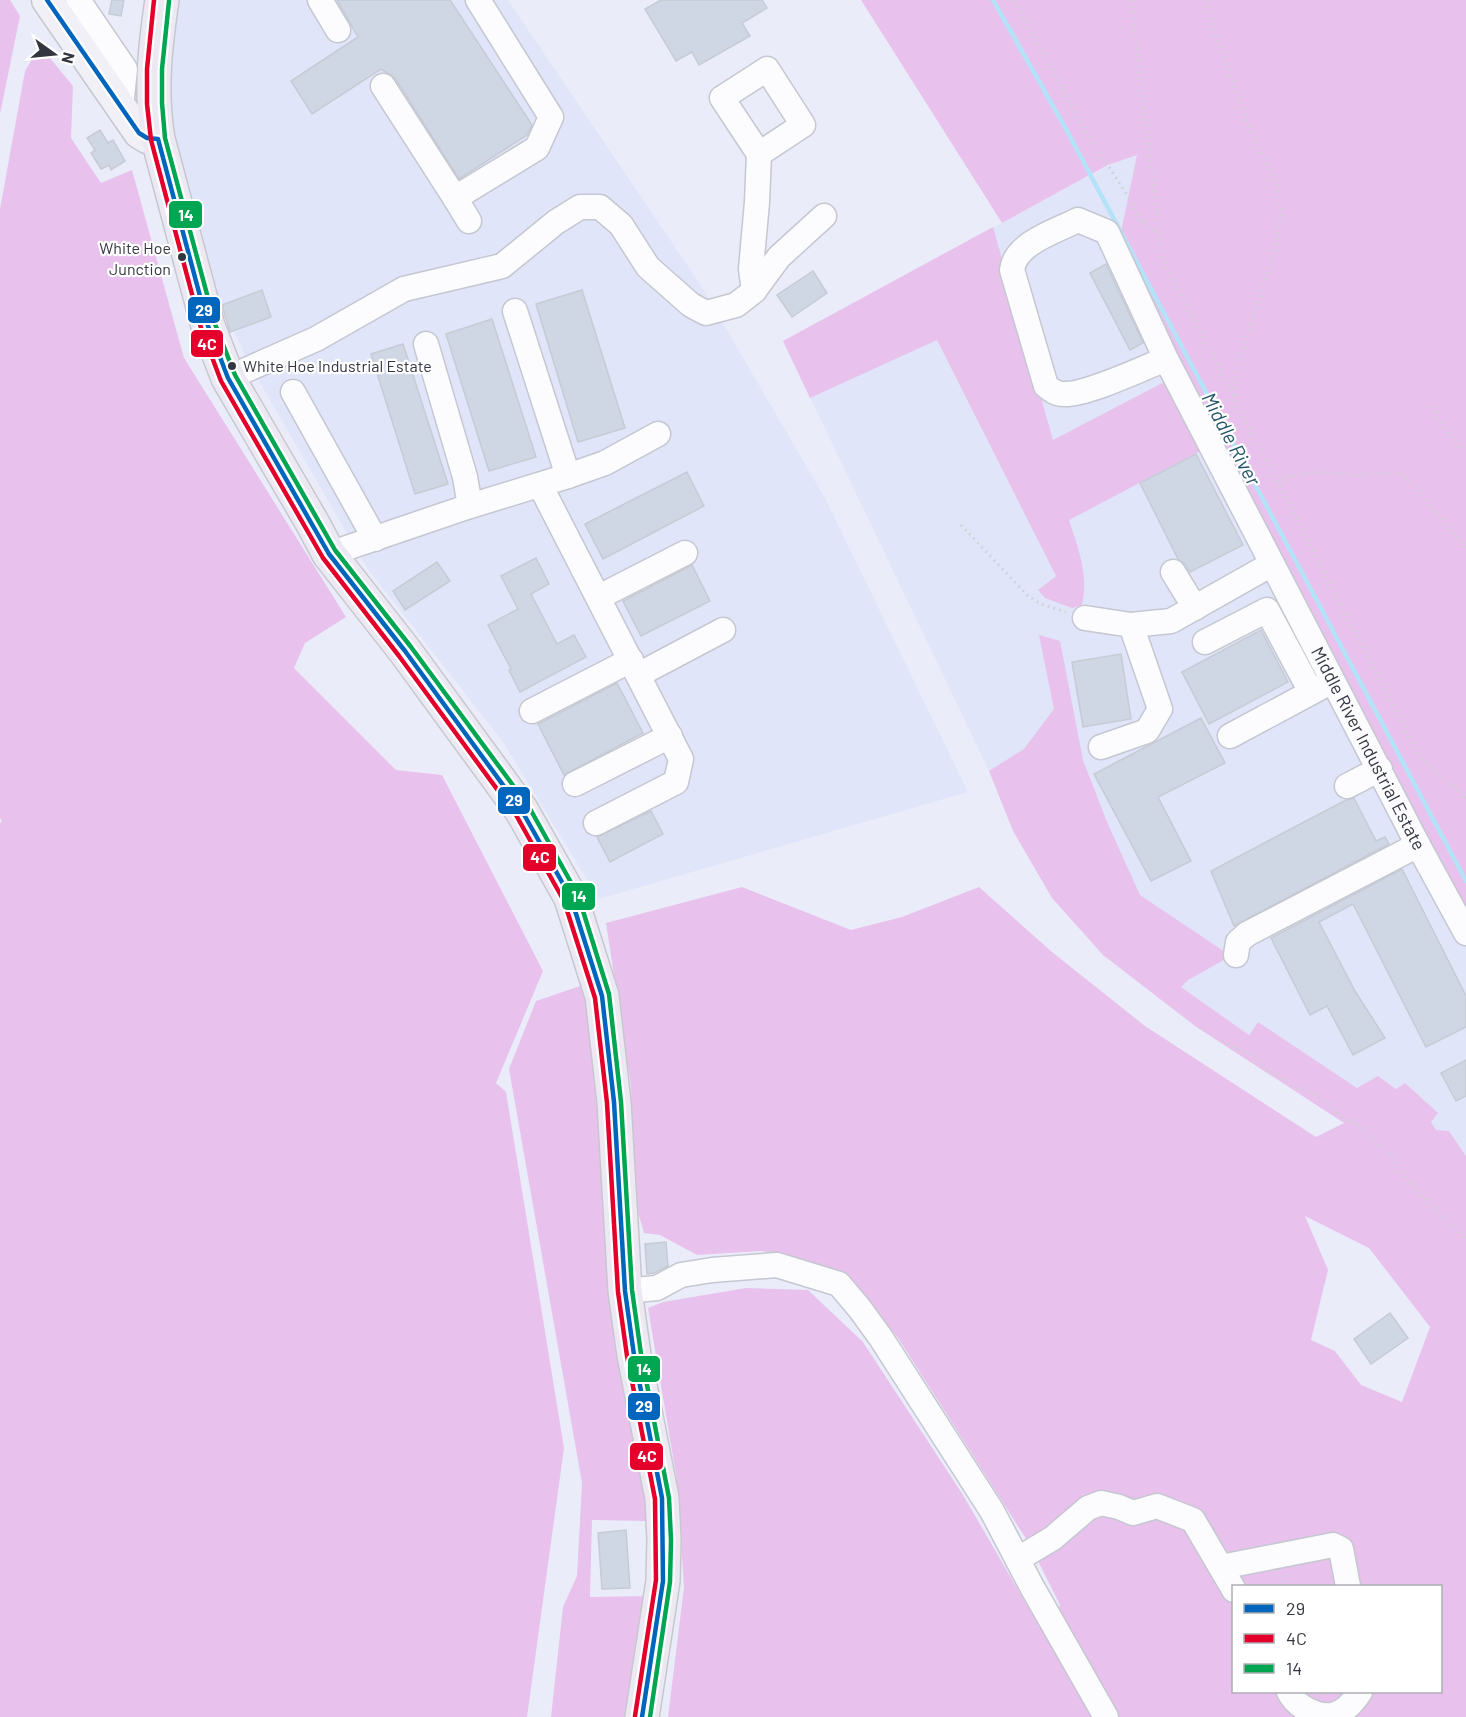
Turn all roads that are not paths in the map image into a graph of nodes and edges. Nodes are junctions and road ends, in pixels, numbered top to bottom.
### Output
1 (47, 0) edge
2 (78, 0) edge
3 (162, 0) edge
4 (320, 0) edge
5 (478, 0) edge
6 (338, 30) dead end
7 (383, 86) dead end
8 (121, 107) junction
9 (158, 139) junction
10 (759, 154) dead end
11 (455, 198) junction
12 (824, 216) dead end
13 (469, 221) dead end
14 (754, 291) junction
15 (515, 311) dead end
16 (426, 344) dead end
17 (1170, 368) junction
18 (228, 378) junction
19 (293, 392) dead end
20 (657, 434) dead end
21 (568, 476) junction
22 (540, 485) junction
23 (470, 506) junction
24 (375, 538) junction
25 (685, 553) dead end
26 (329, 554) junction
27 (1272, 564) junction
28 (1173, 572) dead end
29 (598, 597) junction
30 (1195, 608) junction
31 (1296, 609) junction
32 (1085, 618) road end
33 (1273, 620) junction
34 (1131, 625) junction
35 (723, 630) dead end
36 (1205, 642) dead end
37 (635, 667) junction
38 (1333, 681) junction
39 (1311, 692) junction
40 (532, 711) dead end
41 (670, 736) junction
42 (1230, 736) dead end
43 (1101, 747) dead end
44 (1380, 769) junction
45 (575, 784) dead end
46 (1347, 786) dead end
47 (596, 823) dead end
48 (1418, 845) junction
49 (1466, 933) edge
50 (1236, 955) dead end
51 (625, 1291) junction
52 (1018, 1560) junction
53 (1221, 1567) junction
54 (1348, 1585) edge
55 (1232, 1588) edge
56 (1290, 1693) edge
57 (1359, 1693) edge
58 (642, 1717) edge
59 (1106, 1717) edge

1 - 8 main road
2 - 8 street
3 - 9 highway
4 - 6 street
5 - 11 street
7 - 11 street
8 - 9 main road
9 - 18 highway
10 - 14 street
11 - 13 street
12 - 14 street
14 - 18 street
15 - 21 street
16 - 23 street
17 - 17 street, Middle River Industrial Estate
17 - 27 street, Middle River Industrial Estate
18 - 26 highway
19 - 24 street
20 - 21 street
21 - 22 street
22 - 23 street
22 - 29 street
23 - 24 street
24 - 26 street
25 - 29 street
26 - 51 highway
27 - 30 street
27 - 31 street, Middle River Industrial Estate
28 - 30 street
29 - 37 street
30 - 34 street
31 - 33 street
31 - 38 street, Middle River Industrial Estate
32 - 34 street
33 - 36 street
33 - 39 street
34 - 43 street
35 - 37 street
37 - 40 street
37 - 41 street
38 - 39 street
38 - 44 street, Middle River Industrial Estate
39 - 42 street
41 - 45 street
41 - 47 street
44 - 46 street
44 - 48 street, Middle River Industrial Estate
48 - 49 street, Middle River Industrial Estate
48 - 50 street
51 - 52 street
51 - 58 highway
52 - 53 street
52 - 59 street
53 - 54 street
53 - 55 street
56 - 57 street

